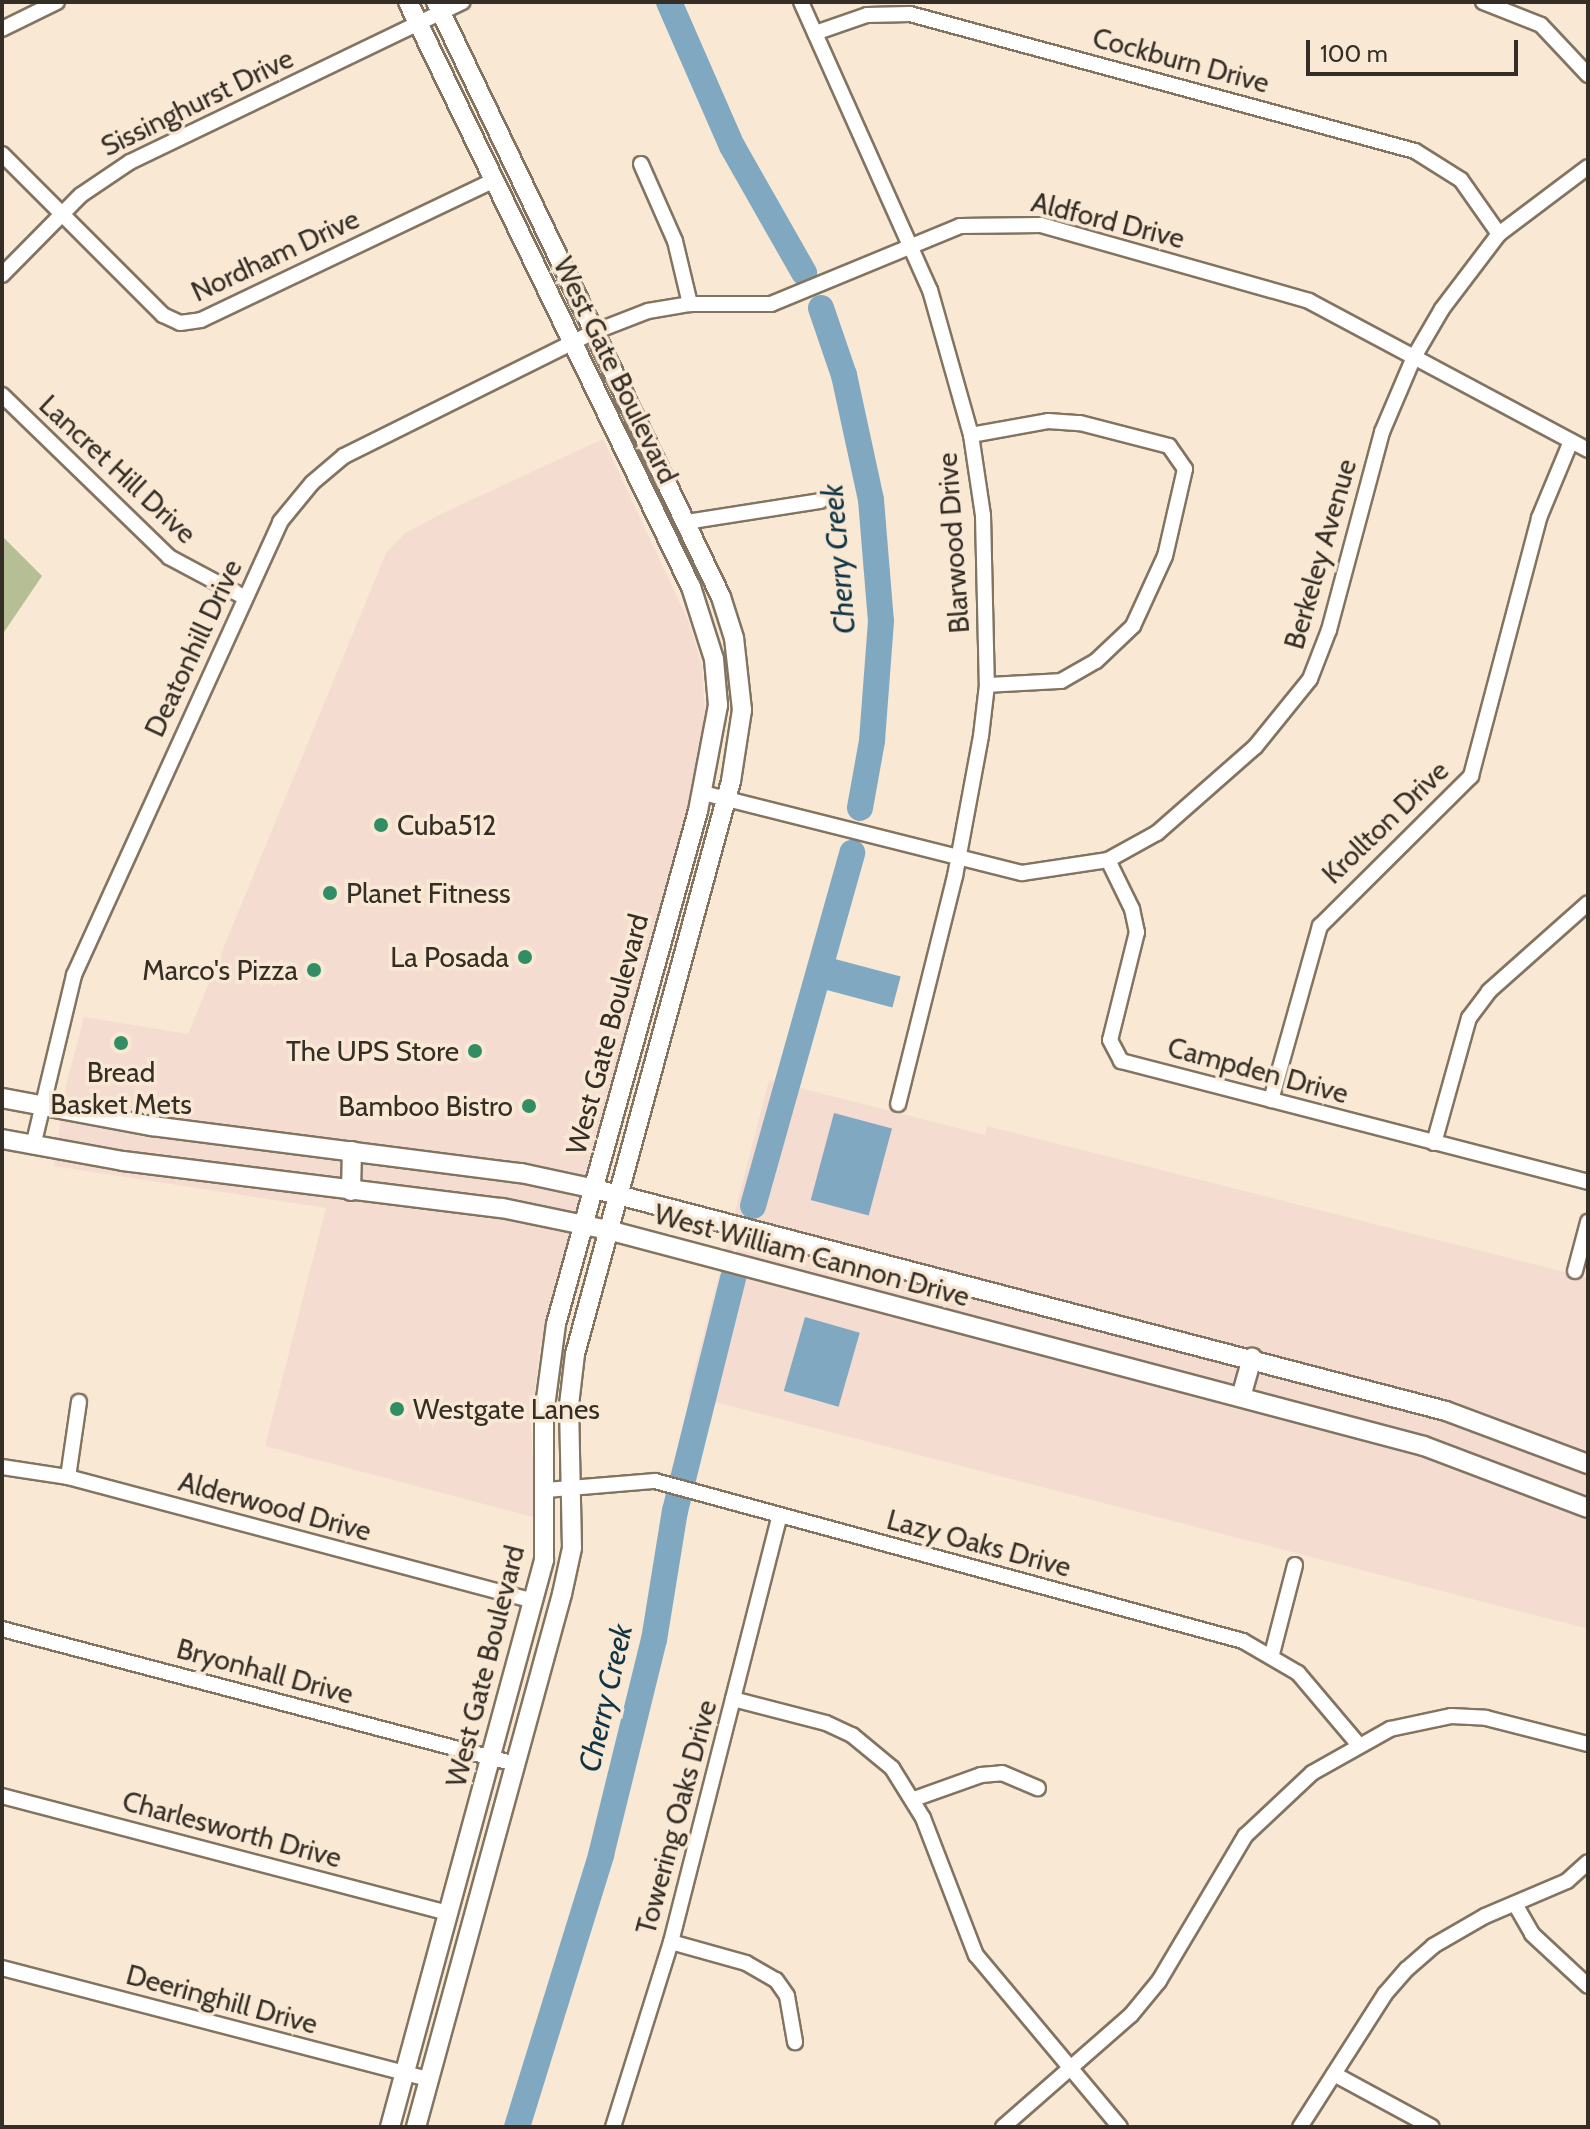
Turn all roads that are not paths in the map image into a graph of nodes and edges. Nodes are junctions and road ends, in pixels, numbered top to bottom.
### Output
1 (57, 2) edge
2 (408, 2) edge
3 (463, 2) edge
4 (801, 2) edge
5 (1483, 2) edge
6 (438, 7) edge
7 (418, 23) junction
8 (2, 29) edge
9 (815, 33) junction
10 (1588, 75) edge
11 (2, 154) edge
12 (641, 164) dead end
13 (1587, 170) edge
14 (494, 180) junction
15 (63, 213) junction
16 (1499, 234) junction
17 (911, 246) junction
18 (2, 275) edge
19 (690, 304) junction
20 (594, 332) junction
21 (572, 344) junction
22 (1414, 357) junction
23 (2, 395) edge
24 (971, 435) junction
25 (1571, 441) junction
26 (1588, 450) edge
27 (820, 501) dead end
28 (686, 522) junction
29 (244, 597) junction
30 (987, 685) junction
31 (703, 793) junction
32 (727, 799) junction
33 (958, 859) junction
34 (1108, 860) junction
35 (1588, 903) edge
36 (657, 949) junction
37 (685, 954) junction
38 (2, 1098) edge
39 (1271, 1100) junction
40 (898, 1104) dead end
41 (40, 1107) junction
42 (2, 1139) edge
43 (1434, 1143) junction
44 (33, 1146) junction
45 (352, 1151) junction
46 (1588, 1182) edge
47 (595, 1189) junction
48 (351, 1191) junction
49 (618, 1195) junction
50 (1588, 1222) edge
51 (585, 1225) junction
52 (608, 1230) junction
53 (1575, 1271) dead end
54 (1252, 1358) junction
55 (1241, 1397) junction
56 (79, 1402) dead end
57 (1588, 1464) edge
58 (2, 1467) edge
59 (68, 1477) junction
60 (547, 1490) junction
61 (572, 1490) junction
62 (1588, 1508) edge
63 (779, 1517) junction
64 (1295, 1565) dead end
65 (534, 1601) junction
66 (2, 1629) edge
67 (1272, 1654) junction
68 (733, 1699) junction
69 (1358, 1744) junction
70 (1588, 1744) edge
71 (492, 1758) junction
72 (515, 1764) junction
73 (1038, 1788) dead end
74 (2, 1796) edge
75 (914, 1799) junction
76 (1588, 1862) edge
77 (1515, 1904) junction
78 (449, 1913) junction
79 (671, 1942) junction
80 (2, 1968) edge
81 (1588, 1986) edge
82 (795, 2042) dead end
83 (1071, 2070) junction
84 (405, 2073) junction
85 (1334, 2074) junction
86 (429, 2079) junction
87 (390, 2127) edge
88 (416, 2127) edge
89 (613, 2127) edge
90 (1003, 2127) edge
91 (1120, 2127) edge
92 (1300, 2127) edge
93 (1432, 2127) edge

1 - 8 street
2 - 7 main road, West Gate Boulevard
3 - 6 street, Sissinghurst Drive
4 - 9 street, Blarwood Drive
5 - 10 street
6 - 7 street, Sissinghurst Drive
6 - 20 main road, West Gate Boulevard
7 - 14 main road, West Gate Boulevard
7 - 15 street, Sissinghurst Drive
9 - 16 street, Cockburn Drive
9 - 17 street, Blarwood Drive
11 - 15 street, Nordham Drive
12 - 19 street
13 - 16 street, Berkeley Avenue
14 - 15 street, Nordham Drive
14 - 21 main road, West Gate Boulevard
15 - 18 street, Sissinghurst Drive
16 - 22 street, Berkeley Avenue
17 - 19 street, Aldford Drive
17 - 22 street, Aldford Drive
17 - 24 street, Blarwood Drive
19 - 20 street, Aldford Drive
20 - 21 street, Deatonhill Drive
20 - 28 main road, West Gate Boulevard
21 - 29 street, Deatonhill Drive
21 - 31 main road, West Gate Boulevard
22 - 25 street, Aldford Drive
22 - 34 street, Berkeley Avenue
23 - 29 street, Lancret Hill Drive
24 - 30 street, Blarwood Drive
24 - 30 street
25 - 26 street, Aldford Drive
25 - 39 street, Krollton Drive
27 - 28 street
28 - 32 main road, West Gate Boulevard
29 - 41 street, Deatonhill Drive
30 - 33 street, Blarwood Drive
31 - 32 street, Berkeley Avenue
31 - 36 main road, West Gate Boulevard
32 - 33 street, Berkeley Avenue
32 - 37 main road, West Gate Boulevard
33 - 34 street, Berkeley Avenue
33 - 40 street, Blarwood Drive
34 - 39 street, Campden Drive
35 - 43 street
36 - 37 main road
36 - 47 main road, West Gate Boulevard
37 - 49 main road, West Gate Boulevard
38 - 41 main road, West William Cannon Drive
39 - 43 street, Campden Drive
41 - 44 street, Deatonhill Drive
41 - 45 main road, West William Cannon Drive
42 - 44 main road, West William Cannon Drive
43 - 46 street, Campden Drive
44 - 48 main road, West William Cannon Drive
45 - 47 main road, West William Cannon Drive
45 - 48 main road
47 - 49 main road, West William Cannon Drive
47 - 51 main road, West Gate Boulevard
48 - 51 main road, West William Cannon Drive
49 - 52 main road, West Gate Boulevard
49 - 54 main road, West William Cannon Drive
50 - 53 street
51 - 52 main road, West William Cannon Drive
51 - 60 main road, West Gate Boulevard
52 - 55 main road, West William Cannon Drive
52 - 61 main road, West Gate Boulevard
54 - 55 main road
54 - 57 main road, West William Cannon Drive
55 - 62 main road, West William Cannon Drive
56 - 59 street
58 - 59 street, Alderwood Drive
59 - 65 street, Alderwood Drive
60 - 61 street, Lazy Oaks Drive
60 - 65 main road, West Gate Boulevard
61 - 63 street, Lazy Oaks Drive
61 - 72 main road, West Gate Boulevard
63 - 67 street, Lazy Oaks Drive
63 - 68 street, Towering Oaks Drive
64 - 67 street
65 - 71 main road, West Gate Boulevard
66 - 71 street, Bryonhall Drive
67 - 69 street, Lazy Oaks Drive
68 - 75 street
68 - 79 street, Towering Oaks Drive
69 - 70 street
69 - 83 street
71 - 72 street, Bryonhall Drive
71 - 78 main road, West Gate Boulevard
72 - 86 main road, West Gate Boulevard
73 - 75 street
74 - 78 street, Charlesworth Drive
75 - 83 street
76 - 77 street
77 - 81 street
77 - 85 street
78 - 84 main road, West Gate Boulevard
79 - 82 street
79 - 89 street, Towering Oaks Drive
80 - 84 street, Deeringhill Drive
83 - 90 street
83 - 91 street
84 - 86 street, Deeringhill Drive
84 - 87 main road, West Gate Boulevard
85 - 92 street
85 - 93 street
86 - 88 main road, West Gate Boulevard

